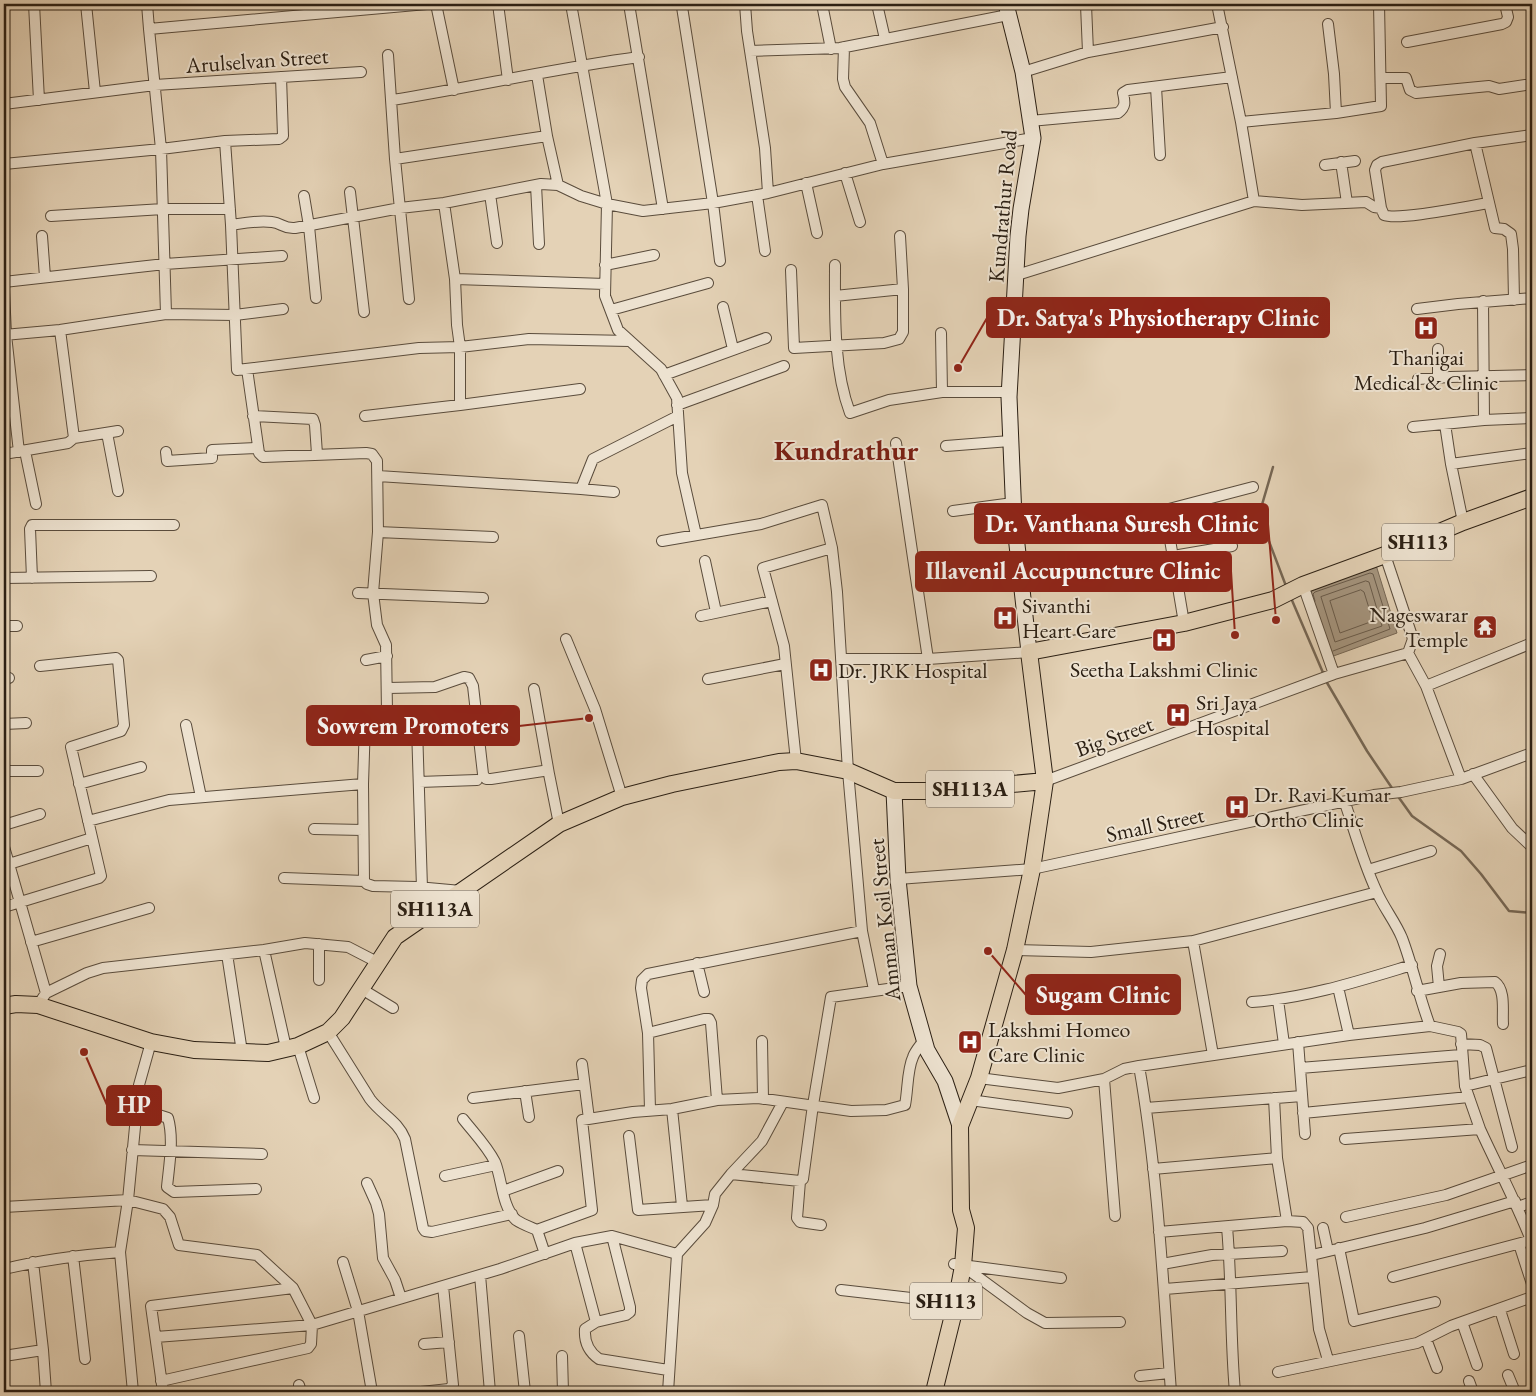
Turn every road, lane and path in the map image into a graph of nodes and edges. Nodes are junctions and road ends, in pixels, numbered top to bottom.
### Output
1 (34, 4) edge
2 (86, 4) edge
3 (147, 4) edge
4 (427, 4) edge
5 (436, 4) edge
6 (498, 4) edge
7 (571, 4) edge
8 (629, 4) edge
9 (745, 4) edge
10 (822, 4) edge
11 (877, 4) edge
12 (1094, 4) edge
13 (1217, 4) edge
14 (1379, 4) edge
15 (1505, 4) edge
16 (682, 7) dead end
17 (1007, 10) edge
18 (1328, 24) dead end
19 (1223, 27) junction
20 (149, 29) junction
21 (885, 39) junction
22 (1407, 42) dead end
23 (838, 48) junction
24 (750, 51) junction
25 (1088, 52) junction
26 (388, 55) dead end
27 (639, 57) junction
28 (581, 65) junction
29 (362, 72) dead end
30 (1023, 72) junction
31 (537, 75) junction
32 (281, 77) junction
33 (1232, 77) junction
34 (1380, 78) junction
35 (508, 80) junction
36 (1532, 84) edge
37 (155, 85) junction
38 (1156, 87) junction
39 (454, 90) junction
40 (95, 92) junction
41 (39, 100) junction
42 (392, 100) junction
43 (4, 104) edge
44 (1336, 113) junction
45 (1030, 121) junction
46 (1242, 122) junction
47 (1532, 134) edge
48 (547, 136) junction
49 (1033, 138) junction
50 (225, 141) junction
51 (1475, 143) junction
52 (161, 149) junction
53 (1160, 155) dead end
54 (395, 159) junction
55 (1355, 161) dead end
56 (1341, 162) junction
57 (4, 164) edge
58 (883, 164) junction
59 (1325, 165) dead end
60 (845, 173) junction
61 (806, 183) junction
62 (536, 185) junction
63 (558, 185) junction
64 (350, 192) dead end
65 (768, 193) junction
66 (490, 194) junction
67 (757, 195) junction
68 (304, 196) dead end
69 (1254, 201) junction
70 (1489, 202) junction
71 (444, 203) junction
72 (713, 203) junction
73 (1347, 203) junction
74 (607, 204) junction
75 (400, 208) junction
76 (1381, 208) junction
77 (163, 209) junction
78 (230, 209) junction
79 (663, 209) junction
80 (51, 216) dead end
81 (354, 217) junction
82 (860, 222) dead end
83 (231, 225) junction
84 (309, 226) junction
85 (818, 233) dead end
86 (42, 236) dead end
87 (900, 236) dead end
88 (497, 243) dead end
89 (539, 244) dead end
90 (766, 251) dead end
91 (654, 255) dead end
92 (282, 256) dead end
93 (233, 260) junction
94 (720, 261) dead end
95 (165, 264) junction
96 (605, 265) junction
97 (835, 265) dead end
98 (791, 270) dead end
99 (1017, 275) junction
100 (46, 277) junction
101 (455, 280) junction
102 (4, 282) edge
103 (604, 284) junction
104 (708, 284) dead end
105 (903, 289) junction
106 (4, 290) edge
107 (835, 296) junction
108 (316, 298) dead end
109 (1532, 298) edge
110 (409, 299) dead end
111 (1514, 300) junction
112 (1483, 302) junction
113 (723, 307) dead end
114 (283, 309) dead end
115 (1416, 309) dead end
116 (611, 310) junction
117 (364, 312) dead end
118 (166, 314) junction
119 (235, 315) junction
120 (60, 330) junction
121 (941, 333) dead end
122 (5, 335) edge
123 (766, 338) dead end
124 (630, 341) junction
125 (837, 345) junction
126 (460, 347) junction
127 (733, 349) junction
128 (1438, 349) dead end
129 (784, 366) dead end
130 (247, 369) junction
131 (664, 375) junction
132 (1532, 375) edge
133 (1484, 377) junction
134 (1438, 378) junction
135 (1418, 379) dead end
136 (580, 389) dead end
137 (8, 392) edge
138 (942, 392) junction
139 (1009, 392) junction
140 (460, 405) junction
141 (678, 411) junction
142 (253, 416) junction
143 (365, 416) dead end
144 (1532, 418) edge
145 (1484, 420) junction
146 (1445, 424) junction
147 (1413, 427) dead end
148 (118, 431) dead end
149 (107, 433) junction
150 (74, 438) junction
151 (1010, 442) junction
152 (896, 443) dead end
153 (946, 446) dead end
154 (258, 448) junction
155 (22, 451) junction
156 (166, 452) dead end
157 (1532, 453) edge
158 (4, 454) edge
159 (317, 454) junction
160 (1451, 464) junction
161 (378, 476) junction
162 (1253, 487) dead end
163 (581, 489) junction
164 (118, 491) dead end
165 (614, 492) dead end
166 (1532, 498) edge
167 (36, 504) dead end
168 (1013, 510) junction
169 (1165, 510) junction
170 (953, 511) dead end
171 (1464, 522) junction
172 (174, 524) dead end
173 (378, 532) junction
174 (696, 535) junction
175 (493, 537) dead end
176 (662, 541) dead end
177 (1232, 546) dead end
178 (832, 548) junction
179 (1173, 556) junction
180 (1386, 556) junction
181 (705, 562) dead end
182 (151, 576) dead end
183 (4, 578) edge
184 (32, 578) junction
185 (1303, 585) junction
186 (358, 593) dead end
187 (374, 593) junction
188 (483, 598) dead end
189 (772, 601) junction
190 (716, 612) junction
191 (701, 616) dead end
192 (1184, 622) junction
193 (4, 626) edge
194 (17, 626) dead end
195 (566, 638) dead end
196 (1532, 644) edge
197 (1029, 652) junction
198 (1408, 652) junction
199 (386, 656) junction
200 (841, 659) junction
201 (928, 659) junction
202 (366, 660) dead end
203 (785, 664) junction
204 (40, 666) dead end
205 (1334, 674) junction
206 (708, 679) dead end
207 (1426, 686) junction
208 (388, 688) junction
209 (534, 689) dead end
210 (26, 723) dead end
211 (4, 724) edge
212 (186, 725) dead end
213 (477, 725) junction
214 (1532, 753) edge
215 (796, 761) junction
216 (141, 767) dead end
217 (848, 770) junction
218 (4, 771) edge
219 (38, 771) dead end
220 (549, 774) junction
221 (1473, 774) junction
222 (1461, 779) junction
223 (477, 780) dead end
224 (1045, 781) junction
225 (419, 782) junction
226 (79, 784) junction
227 (363, 784) junction
228 (894, 792) junction
229 (201, 797) junction
230 (622, 797) junction
231 (1345, 803) junction
232 (40, 814) dead end
233 (88, 821) junction
234 (558, 824) junction
235 (4, 825) edge
236 (314, 829) dead end
237 (363, 830) junction
238 (92, 838) junction
239 (4, 847) edge
240 (1532, 847) edge
241 (1431, 851) dead end
242 (6, 865) edge
243 (1032, 869) junction
244 (1368, 870) junction
245 (284, 878) dead end
246 (898, 879) junction
247 (364, 881) junction
248 (422, 888) junction
249 (462, 892) junction
250 (1377, 892) junction
251 (20, 902) junction
252 (4, 907) edge
253 (149, 908) dead end
254 (862, 931) junction
255 (1193, 940) junction
256 (32, 942) junction
257 (319, 944) junction
258 (264, 950) junction
259 (1015, 950) junction
260 (227, 954) junction
261 (1440, 954) dead end
262 (377, 962) junction
263 (697, 963) junction
264 (1412, 965) junction
265 (319, 980) dead end
266 (909, 986) junction
267 (1439, 987) junction
268 (360, 988) junction
269 (1338, 988) junction
270 (874, 990) junction
271 (1417, 990) junction
272 (704, 992) dead end
273 (42, 999) junction
274 (1278, 1000) junction
275 (1252, 1002) dead end
276 (4, 1006) edge
277 (393, 1008) dead end
278 (1503, 1024) dead end
279 (1430, 1026) junction
280 (328, 1032) junction
281 (648, 1033) junction
282 (1349, 1035) junction
283 (924, 1040) junction
284 (762, 1041) dead end
285 (151, 1042) junction
286 (1298, 1042) junction
287 (1284, 1044) junction
288 (292, 1047) junction
289 (1461, 1049) junction
290 (242, 1052) junction
291 (1213, 1055) junction
292 (582, 1064) dead end
293 (1139, 1066) junction
294 (1300, 1068) junction
295 (1532, 1070) edge
296 (978, 1078) junction
297 (1104, 1079) junction
298 (1494, 1079) junction
299 (584, 1084) junction
300 (525, 1091) junction
301 (1467, 1091) junction
302 (1302, 1096) junction
303 (314, 1098) dead end
304 (473, 1098) dead end
305 (1274, 1098) junction
306 (763, 1099) junction
307 (717, 1100) junction
308 (970, 1100) junction
309 (783, 1102) junction
310 (813, 1106) junction
311 (136, 1108) junction
312 (1146, 1108) junction
313 (672, 1109) junction
314 (650, 1110) junction
315 (1066, 1112) dead end
316 (1303, 1113) junction
317 (529, 1117) dead end
318 (463, 1119) dead end
319 (588, 1119) junction
320 (960, 1126) junction
321 (1480, 1129) junction
322 (1305, 1134) dead end
323 (629, 1136) dead end
324 (1345, 1139) dead end
325 (1512, 1147) dead end
326 (132, 1150) junction
327 (170, 1151) junction
328 (262, 1154) dead end
329 (1277, 1158) junction
330 (496, 1165) junction
331 (1532, 1165) edge
332 (1153, 1169) junction
333 (558, 1171) dead end
334 (731, 1174) junction
335 (1501, 1175) junction
336 (445, 1176) dead end
337 (800, 1181) junction
338 (367, 1183) dead end
339 (256, 1189) dead end
340 (503, 1191) junction
341 (128, 1200) junction
342 (1532, 1202) edge
343 (1516, 1204) junction
344 (713, 1205) junction
345 (682, 1206) junction
346 (4, 1207) edge
347 (512, 1214) junction
348 (1115, 1216) dead end
349 (1346, 1217) dead end
350 (1287, 1221) junction
351 (821, 1224) dead end
352 (1227, 1226) junction
353 (1323, 1228) dead end
354 (537, 1230) junction
355 (1159, 1232) junction
356 (612, 1236) junction
357 (1532, 1240) edge
358 (575, 1243) junction
359 (1518, 1244) junction
360 (1340, 1248) junction
361 (1282, 1251) dead end
362 (1328, 1251) junction
363 (120, 1252) junction
364 (545, 1254) junction
365 (677, 1254) junction
366 (1229, 1254) junction
367 (1312, 1255) junction
368 (73, 1256) junction
369 (33, 1262) junction
370 (342, 1262) dead end
371 (1162, 1264) junction
372 (959, 1265) junction
373 (4, 1270) edge
374 (480, 1275) junction
375 (1393, 1276) dead end
376 (1312, 1277) junction
377 (1061, 1278) dead end
378 (1230, 1283) junction
379 (1532, 1284) edge
380 (443, 1286) junction
381 (293, 1288) junction
382 (841, 1290) dead end
383 (1165, 1290) junction
384 (1532, 1297) edge
385 (401, 1298) junction
386 (946, 1302) junction
387 (1435, 1302) dead end
388 (1500, 1310) junction
389 (358, 1311) junction
390 (596, 1322) junction
391 (1120, 1322) dead end
392 (1462, 1322) junction
393 (312, 1325) junction
394 (519, 1336) dead end
395 (156, 1337) junction
396 (1426, 1339) junction
397 (449, 1342) junction
398 (424, 1344) dead end
399 (43, 1350) junction
400 (1514, 1354) dead end
401 (4, 1356) edge
402 (562, 1356) dead end
403 (85, 1359) dead end
404 (1328, 1360) junction
405 (1477, 1365) dead end
406 (1438, 1368) dead end
407 (668, 1370) junction
408 (1278, 1372) dead end
409 (1169, 1373) junction
410 (1508, 1375) dead end
411 (1140, 1376) dead end
412 (161, 1381) junction
413 (1469, 1381) dead end
414 (46, 1392) edge
415 (133, 1392) edge
416 (163, 1392) edge
417 (372, 1392) edge
418 (421, 1392) edge
419 (490, 1392) edge
420 (525, 1392) edge
421 (563, 1392) edge
422 (668, 1392) edge
423 (925, 1392) edge
424 (934, 1392) edge
425 (1171, 1392) edge
426 (1235, 1392) edge
427 (1473, 1392) edge
428 (1515, 1392) edge

1 - 41 street
2 - 40 street
3 - 20 street
4 - 20 street
5 - 39 street
6 - 35 street
7 - 28 street
8 - 27 street
9 - 24 street
10 - 23 street
11 - 21 street
12 - 25 street
13 - 19 street
14 - 34 street
15 - 22 street
16 - 72 street
17 - 21 street
17 - 30 street, Kundrathur Road
18 - 44 street
19 - 25 street
19 - 33 street
20 - 37 street
21 - 23 street
23 - 24 street
23 - 58 street
24 - 65 street
25 - 30 street
26 - 42 street
27 - 28 street
27 - 79 street
28 - 31 street
28 - 74 street
29 - 32 street, Arulselvan Street
30 - 45 street, Kundrathur Road
31 - 35 street
31 - 48 street
32 - 37 street, Arulselvan Street
32 - 50 street
33 - 38 street
33 - 46 street
34 - 36 street
34 - 44 street
35 - 39 street
37 - 40 street, Arulselvan Street
37 - 52 street
38 - 45 street
38 - 53 street
39 - 42 street
40 - 41 street, Arulselvan Street
41 - 43 street, Arulselvan Street
42 - 54 street
44 - 46 street
45 - 49 street, Kundrathur Road
46 - 69 street
47 - 51 street
48 - 54 street
48 - 63 street
49 - 58 street
49 - 99 street, Kundrathur Road
50 - 52 street
50 - 78 street
51 - 70 street
51 - 76 street
52 - 57 street
52 - 77 street
54 - 75 street
55 - 56 street
56 - 59 street
56 - 73 street
58 - 60 street
60 - 61 street
60 - 82 street
61 - 65 street
61 - 85 street
62 - 63 street
62 - 66 street
62 - 89 street
63 - 74 street
64 - 81 street
65 - 67 street
66 - 71 street
66 - 88 street
67 - 72 street
67 - 90 street
68 - 84 street
69 - 73 street
69 - 99 street
70 - 76 street
70 - 111 street
71 - 75 street
71 - 101 street
72 - 79 street
72 - 94 street
73 - 76 street
74 - 79 street
74 - 96 street
75 - 81 street
75 - 110 street
77 - 78 street
77 - 80 street
77 - 95 street
78 - 83 street
81 - 84 street
81 - 117 street
83 - 84 street
83 - 93 street
84 - 108 street
86 - 100 street
87 - 105 street
91 - 96 street
92 - 93 street
93 - 95 street
93 - 119 street
95 - 100 street
95 - 118 street
96 - 103 street
97 - 107 street
98 - 125 street
99 - 139 street, Kundrathur Road
100 - 102 street
101 - 103 street
101 - 126 street
103 - 116 street
104 - 116 street
105 - 107 street
105 - 125 street
106 - 122 street
107 - 125 street
109 - 111 street
111 - 112 street
112 - 115 street
112 - 133 street
113 - 127 street
114 - 119 street
116 - 124 street
118 - 119 street
118 - 120 street
119 - 130 street
120 - 122 street
120 - 150 street
121 - 138 street
122 - 137 street
123 - 127 street
124 - 126 street
124 - 131 street
125 - 138 street
126 - 130 street
126 - 140 street
127 - 131 street
128 - 134 street
129 - 141 street
130 - 142 street
131 - 141 street
132 - 133 street
133 - 134 street
133 - 145 street
134 - 135 street
136 - 140 street
137 - 155 street
138 - 139 street
139 - 151 street, Kundrathur Road
140 - 143 street
141 - 163 street
141 - 174 street
142 - 154 street
142 - 159 street
144 - 145 street
145 - 146 street
146 - 147 street
146 - 160 street
148 - 149 street
149 - 150 street
149 - 164 street
150 - 155 street
151 - 153 street
151 - 168 street, Kundrathur Road
152 - 201 street
154 - 156 street
154 - 159 street
155 - 158 street
155 - 167 street
157 - 160 street
159 - 161 street
160 - 171 street
161 - 163 street
161 - 173 street
162 - 169 street
163 - 165 street
166 - 171 main road, SH113
168 - 169 street
168 - 170 street
168 - 197 street, Kundrathur Road
169 - 179 street
171 - 180 main road, SH113
172 - 184 street
173 - 175 street
173 - 187 street
174 - 176 street
174 - 178 street
177 - 179 street
178 - 189 street
178 - 200 street
179 - 192 street
180 - 185 main road, SH113
180 - 198 street
181 - 190 street
182 - 184 street
183 - 184 street
185 - 192 main road, SH113
185 - 205 street
186 - 187 street
187 - 188 street
187 - 199 street
189 - 190 street
189 - 203 street
190 - 191 street
192 - 197 main road, SH113
193 - 194 street
195 - 230 street
196 - 207 street
197 - 201 street
197 - 224 main road, SH113
198 - 205 street, Big Street
198 - 207 street
199 - 202 street
199 - 208 street
200 - 201 street
200 - 217 street
203 - 206 street
203 - 215 street
204 - 226 street
205 - 224 street, Big Street
207 - 222 street
208 - 213 street
208 - 227 street
209 - 220 street
210 - 211 street
212 - 229 street
213 - 220 street
213 - 225 street
214 - 221 street, Small Street
215 - 217 main road, SH113A
215 - 230 main road, SH113A
216 - 226 street
217 - 228 main road, SH113A
217 - 254 street
218 - 219 street
220 - 234 street
221 - 222 street, Small Street
221 - 240 street
222 - 231 street, Small Street
223 - 225 street
224 - 228 main road, SH113A
224 - 243 main road, SH113
225 - 248 street
226 - 233 street
227 - 229 street
227 - 237 street
228 - 246 street, Amman Koil Street
229 - 233 street
230 - 234 main road, SH113A
231 - 243 street, Small Street
231 - 244 street
232 - 235 street
233 - 238 street
234 - 249 main road, SH113A
236 - 237 street
237 - 247 street
238 - 242 street
238 - 251 street
239 - 242 street
241 - 244 street
242 - 251 street
243 - 246 street, Small Street
243 - 259 main road, SH113
244 - 250 street
245 - 247 street
246 - 266 street, Amman Koil Street
247 - 248 street
248 - 249 street
249 - 262 main road, SH113A
250 - 255 street
250 - 264 street
251 - 252 street
251 - 256 street
253 - 256 street
254 - 263 street
254 - 270 street
255 - 259 street
255 - 291 street
256 - 273 street
257 - 258 street
257 - 262 street
257 - 265 street
258 - 260 street
258 - 288 street
259 - 296 main road, SH113
260 - 273 street
260 - 290 street
261 - 267 street
262 - 268 main road, SH113A
263 - 272 street
263 - 281 street
264 - 269 street
264 - 271 street
266 - 270 street
266 - 283 street, Amman Koil Street
267 - 271 street
267 - 278 street
268 - 277 street
268 - 280 main road, SH113A
269 - 274 street
269 - 282 street
270 - 310 street
271 - 279 street
273 - 276 main road, SH113A
273 - 285 main road, SH113A
274 - 275 street
274 - 287 street
279 - 282 street
279 - 289 street
280 - 288 main road, SH113A
280 - 347 street
281 - 307 street
281 - 314 street
282 - 286 street
283 - 310 street
283 - 320 street, Amman Koil Street
284 - 306 street
285 - 290 main road, SH113A
285 - 311 street
286 - 287 street
286 - 294 street
287 - 291 street
288 - 290 main road, SH113A
288 - 303 street
289 - 294 street
289 - 298 street
289 - 301 street
291 - 293 street
292 - 299 street
293 - 297 street
293 - 312 street
294 - 302 street
295 - 298 street
296 - 297 street
296 - 308 main road, SH113
297 - 348 street
298 - 301 street
298 - 325 street
299 - 300 street
299 - 319 street
300 - 304 street
300 - 317 street
301 - 316 street
301 - 321 street
302 - 305 street
302 - 316 street
305 - 312 street
305 - 329 street
306 - 307 street
306 - 309 street
307 - 313 street
308 - 315 street
308 - 320 main road, SH113
309 - 310 street
309 - 334 street
310 - 337 street
311 - 326 street
311 - 327 street
312 - 332 street
313 - 314 street
313 - 345 street
314 - 319 street
316 - 322 street
318 - 330 street
319 - 354 street
320 - 372 main road, SH113
321 - 324 street
321 - 335 street
323 - 345 street
326 - 327 street
326 - 341 street
327 - 328 street
327 - 339 street
329 - 332 street
329 - 350 street
330 - 336 street
330 - 340 street
331 - 335 street
332 - 355 street
333 - 340 street
334 - 337 street
334 - 344 street
335 - 343 street
335 - 349 street
337 - 351 street
338 - 385 street
340 - 347 street
341 - 346 street
341 - 363 street
341 - 381 street
342 - 343 street
343 - 357 street
343 - 360 street
344 - 345 street
344 - 365 street
347 - 354 street
350 - 352 street
350 - 367 street
352 - 355 street
352 - 366 street
353 - 362 street
354 - 364 street
355 - 371 street
356 - 358 street
356 - 365 street
356 - 390 street
357 - 359 street
358 - 364 street
358 - 390 street
359 - 375 street
359 - 379 street
360 - 362 street
360 - 387 street
361 - 366 street
362 - 367 street
363 - 368 street
363 - 415 street
364 - 374 street
365 - 407 street
366 - 371 street
366 - 378 street
367 - 376 street
368 - 369 street
368 - 403 street
369 - 373 street
369 - 399 street
370 - 389 street
371 - 383 street
372 - 377 street
372 - 386 main road, SH113
372 - 391 street
372 - 424 main road, SH113
374 - 380 street
374 - 419 street
376 - 378 street
376 - 404 street
378 - 383 street
378 - 426 street
380 - 385 street
380 - 397 street
381 - 393 street
381 - 395 street
382 - 386 street
383 - 409 street
384 - 388 street
385 - 389 street
386 - 423 main road, SH113
388 - 392 street
388 - 400 street
389 - 393 street
389 - 417 street
390 - 407 street
392 - 396 street
392 - 405 street
393 - 395 street
393 - 412 street
394 - 420 street
395 - 412 street
396 - 404 street
396 - 406 street
397 - 398 street
397 - 418 street
399 - 401 street
399 - 414 street
402 - 421 street
404 - 408 street
407 - 422 street
409 - 411 street
409 - 425 street
410 - 428 street
412 - 416 street
413 - 427 street

